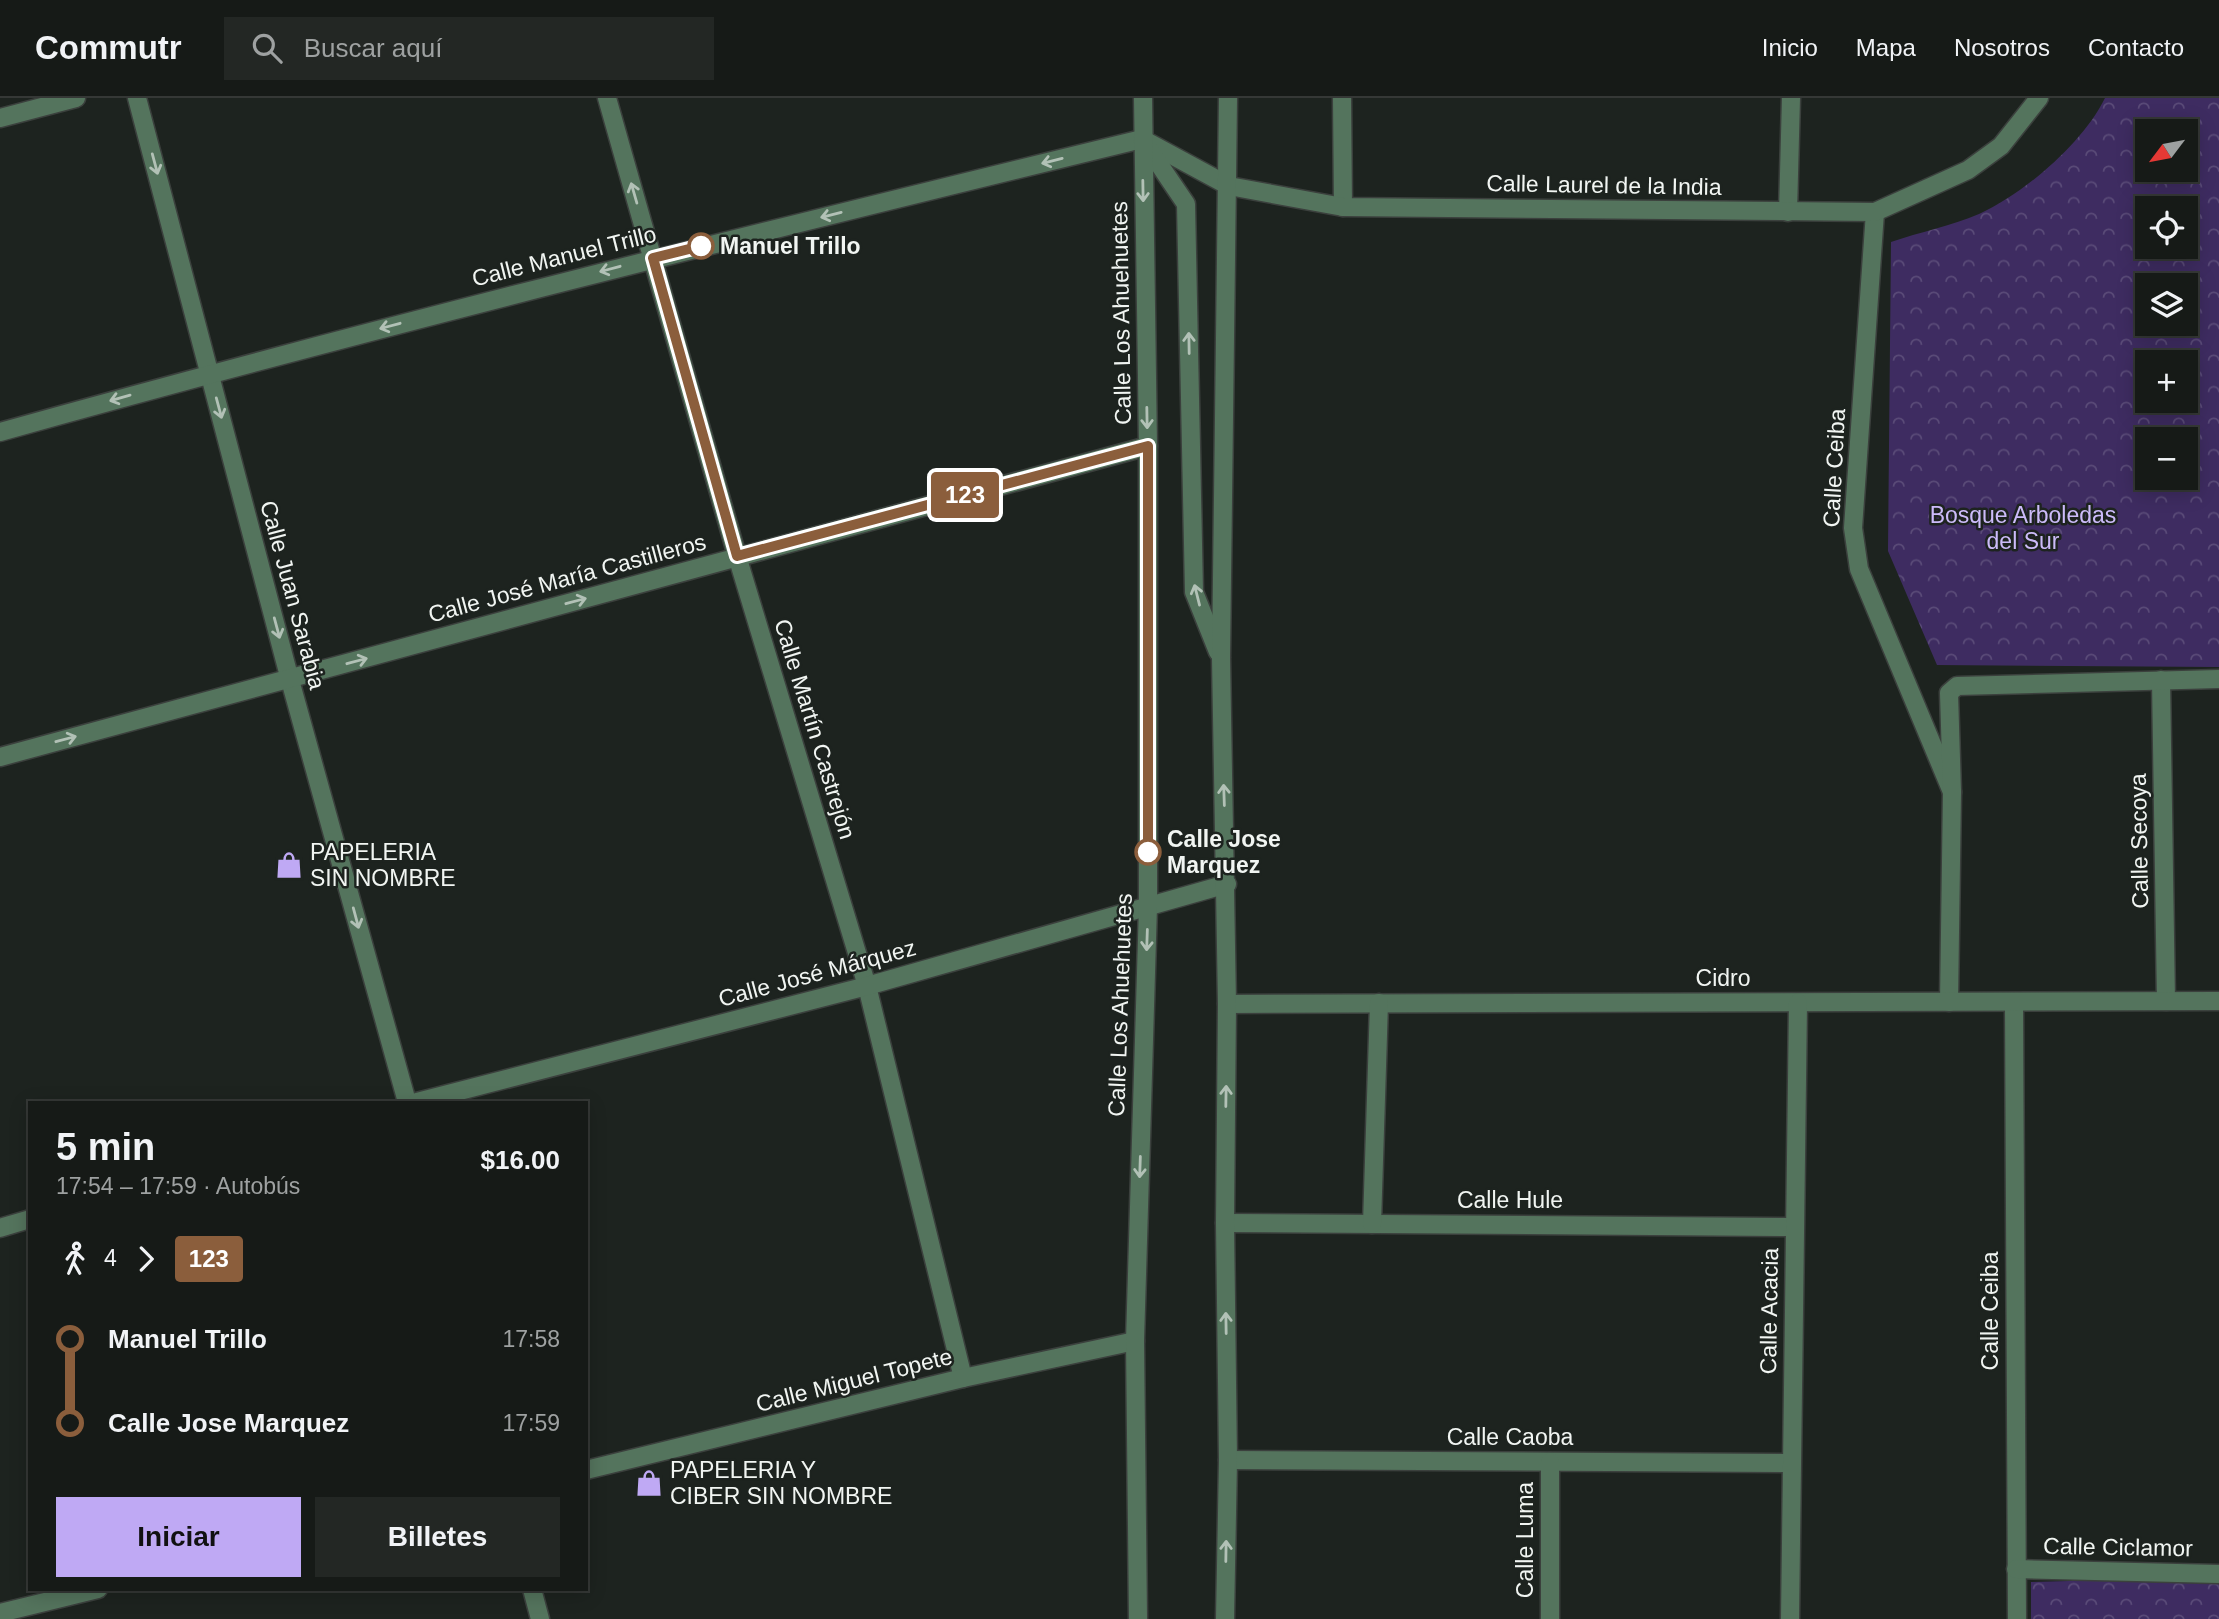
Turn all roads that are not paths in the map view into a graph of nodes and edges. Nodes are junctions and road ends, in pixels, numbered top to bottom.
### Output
1 (76, 98) edge
2 (137, 98) edge
3 (607, 98) edge
4 (1143, 98) edge
5 (1228, 98) edge
6 (1342, 98) edge
7 (1791, 98) edge
8 (2039, 98) edge
9 (0, 118) edge
10 (1142, 139) junction
11 (1229, 186) junction
12 (1343, 207) junction
13 (1788, 212) junction
14 (1875, 212) junction
15 (653, 258) junction
16 (209, 373) junction
17 (0, 432) edge
18 (1148, 446) junction
19 (737, 556) junction
20 (1221, 658) junction
21 (2219, 679) edge
22 (290, 680) junction
23 (2161, 680) junction
24 (0, 757) edge
25 (1952, 792) junction
26 (1227, 884) junction
27 (1148, 906) junction
28 (867, 986) junction
29 (2166, 1001) junction
30 (2219, 1001) edge
31 (1949, 1002) junction
32 (2014, 1002) junction
33 (1379, 1003) junction
34 (1798, 1003) junction
35 (1227, 1004) junction
36 (407, 1101) edge
37 (421, 1101) edge
38 (28, 1220) edge
39 (1225, 1223) junction
40 (1372, 1224) junction
41 (1794, 1227) junction
42 (0, 1228) edge
43 (1135, 1340) junction
44 (963, 1378) junction
45 (1228, 1460) junction
46 (1550, 1462) junction
47 (1791, 1463) junction
48 (588, 1470) edge
49 (2016, 1569) junction
50 (2219, 1574) edge
51 (91, 1591) edge
52 (533, 1591) edge
53 (0, 1613) edge
54 (540, 1619) edge
55 (1138, 1619) edge
56 (1225, 1619) edge
57 (1550, 1619) edge
58 (1790, 1619) edge
59 (2017, 1619) edge

1 - 9 street
2 -> 16 street, Calle Juan Sarabia
15 -> 3 street, Calle Martín Castrejón
4 - 10 street, Calle Los Ahuehuetes
5 - 11 street
6 - 12 street
7 - 13 street
8 - 14 street, Calle Laurel de la India
10 - 11 street, Calle Laurel de la India
10 -> 15 street, Calle Manuel Trillo
10 -> 18 street, Calle Los Ahuehuetes
20 -> 10 street
11 - 12 street, Calle Laurel de la India
11 - 20 street
12 - 13 street, Calle Laurel de la India
13 - 14 street, Calle Laurel de la India
14 - 25 street, Calle Ceiba
15 -> 16 street, Calle Manuel Trillo
15 - 19 street, Calle Martín Castrejón
16 -> 17 street, Calle Manuel Trillo
16 -> 22 street, Calle Juan Sarabia
18 - 19 street, Calle José María Castilleros
18 - 27 street, Calle Los Ahuehuetes
22 -> 19 street, Calle José María Castilleros
19 - 28 street, Calle Martín Castrejón
26 -> 20 street
21 - 23 street
24 -> 22 street, Calle José María Castilleros
22 -> 36 street, Calle Juan Sarabia
23 - 25 street, Calle Ceiba
23 - 29 street, Calle Secoya
25 - 31 street, Calle Ceiba
26 - 27 street, Calle José Márquez
26 - 35 street
27 - 28 street, Calle José Márquez
27 -> 43 street, Calle Los Ahuehuetes
28 - 37 street, Calle José Márquez
28 - 44 street, Calle Martín Castrejón
29 - 30 street, Cidro
29 - 32 street, Cidro
31 - 32 street, Cidro
31 - 34 street, Cidro
32 - 49 street, Calle Ceiba
33 - 34 street, Cidro
33 - 35 street, Cidro
33 - 40 street
34 - 41 street, Calle Acacia
39 -> 35 street
38 - 42 street
39 - 40 street, Calle Hule
45 -> 39 street
40 - 41 street, Calle Hule
41 - 47 street, Calle Acacia
43 - 44 street, Calle Miguel Topete
43 - 55 street, Calle Los Ahuehuetes
44 - 48 street, Calle Miguel Topete
45 - 46 street, Calle Caoba
56 -> 45 street
46 - 47 street, Calle Caoba
46 - 57 street, Calle Luma
47 - 58 street, Calle Acacia
49 - 50 street, Calle Ciclamor
49 - 59 street, Calle Ceiba
51 - 53 street
52 - 54 street

